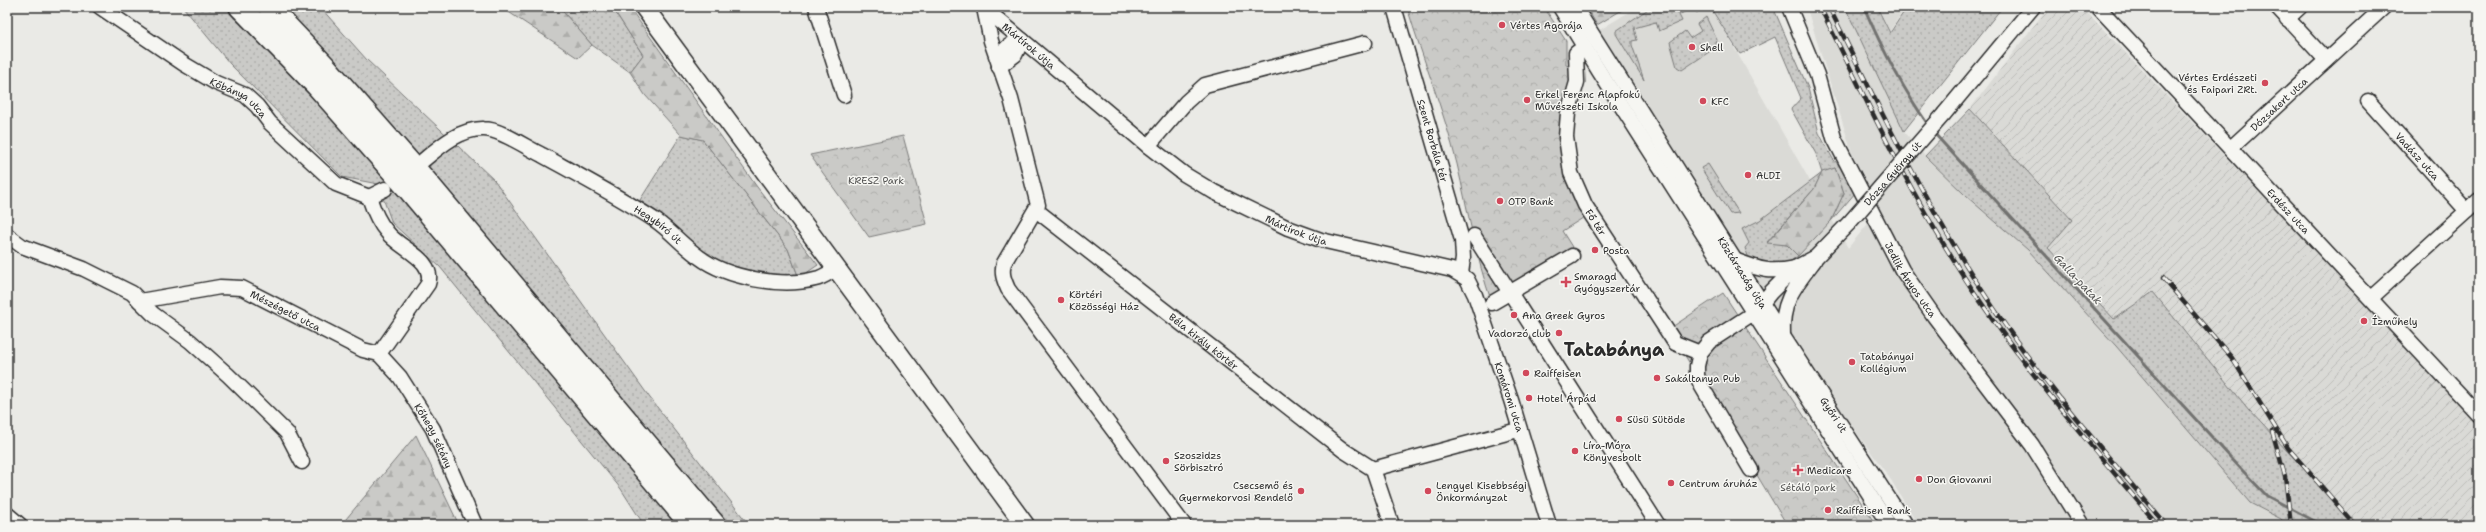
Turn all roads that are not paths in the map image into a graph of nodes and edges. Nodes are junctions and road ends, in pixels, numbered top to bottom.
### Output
1 (100, 7) edge
2 (240, 7) edge
3 (269, 7) edge
4 (644, 7) edge
5 (816, 7) edge
6 (1394, 7) edge
7 (1560, 7) edge
8 (1575, 7) edge
9 (1789, 7) edge
10 (2033, 7) edge
11 (2098, 7) edge
12 (2276, 7) edge
13 (2300, 7) edge
14 (2384, 7) edge
15 (983, 8) edge
16 (2287, 19) junction
17 (1022, 40) junction
18 (1365, 43) dead end
19 (1584, 47) junction
20 (2326, 60) junction
21 (999, 66) junction
22 (1599, 72) junction
23 (1577, 82) junction
24 (844, 95) dead end
25 (2368, 101) dead end
26 (1148, 146) junction
27 (2230, 148) junction
28 (418, 164) dead end
29 (385, 189) dead end
30 (369, 196) junction
31 (2479, 200) edge
32 (1036, 210) junction
33 (2467, 211) junction
34 (7, 235) edge
35 (1474, 236) dead end
36 (1572, 256) dead end
37 (1816, 257) junction
38 (1737, 261) junction
39 (837, 268) junction
40 (1795, 268) junction
41 (1461, 274) junction
42 (1791, 290) junction
43 (1510, 293) junction
44 (2370, 298) junction
45 (140, 301) junction
46 (1492, 303) dead end
47 (1759, 308) junction
48 (1783, 336) junction
49 (1700, 353) junction
50 (379, 354) junction
51 (2479, 415) edge
52 (1518, 430) junction
53 (302, 462) dead end
54 (1373, 469) junction
55 (1751, 470) dead end
56 (7, 514) edge
57 (20, 525) edge
58 (475, 525) edge
59 (691, 525) edge
60 (715, 525) edge
61 (1025, 525) edge
62 (1184, 525) edge
63 (1392, 525) edge
64 (1548, 525) edge
65 (1658, 525) edge
66 (1889, 525) edge
67 (1906, 525) edge
68 (2082, 525) edge

1 - 30 street, Kőbánya utca
2 - 59 highway
3 - 60 highway
4 - 39 main road
5 - 24 street
6 - 41 street, Szent Borbála tér
7 - 19 street, Köztársaság útja
8 - 38 street, Köztársaság útja
9 - 68 street, Jedlik Ányos utca
10 - 37 street, Dózsa György út, bridge
11 - 27 street, Erdész utca
12 - 16 street
13 - 16 street
14 - 20 street, Dózsakert utca
15 - 17 street, Mártírok útja
15 - 21 street
16 - 20 street
17 - 21 street
17 - 26 street, Mártírok útja
18 - 26 street
19 - 22 street, Köztársaság útja
19 - 23 street, Fő tér
20 - 27 street, Dózsakert utca
21 - 32 street
22 - 23 street
22 - 47 street, Köztársaság útja
23 - 49 street, Fő tér
25 - 33 street, Vadász utca
26 - 41 street, Mártírok útja
27 - 44 street, Erdész utca
28 - 39 street, Hegybíró út
29 - 30 street
30 - 50 street
31 - 33 street
32 - 54 street, Béla király körtér
32 - 62 street
33 - 44 street
34 - 45 street
35 - 43 street
36 - 43 street
37 - 40 street, Dózsa György út
37 - 42 street
38 - 40 street
38 - 47 street, Köztársaság útja
39 - 61 main road
40 - 47 street, Dózsa György út
41 - 52 street, Komáromi utca
42 - 47 street
42 - 48 street
43 - 46 street
43 - 65 street
44 - 51 street, Erdész utca
45 - 50 street, Mészégető utca
45 - 53 street
47 - 48 street, Győri út
47 - 49 street
47 - 66 street, Győri út
48 - 67 street, Győri út
49 - 55 street
50 - 58 street, Kőhegy sétány
52 - 54 street
52 - 64 street, Komáromi utca
54 - 63 street
56 - 57 street

